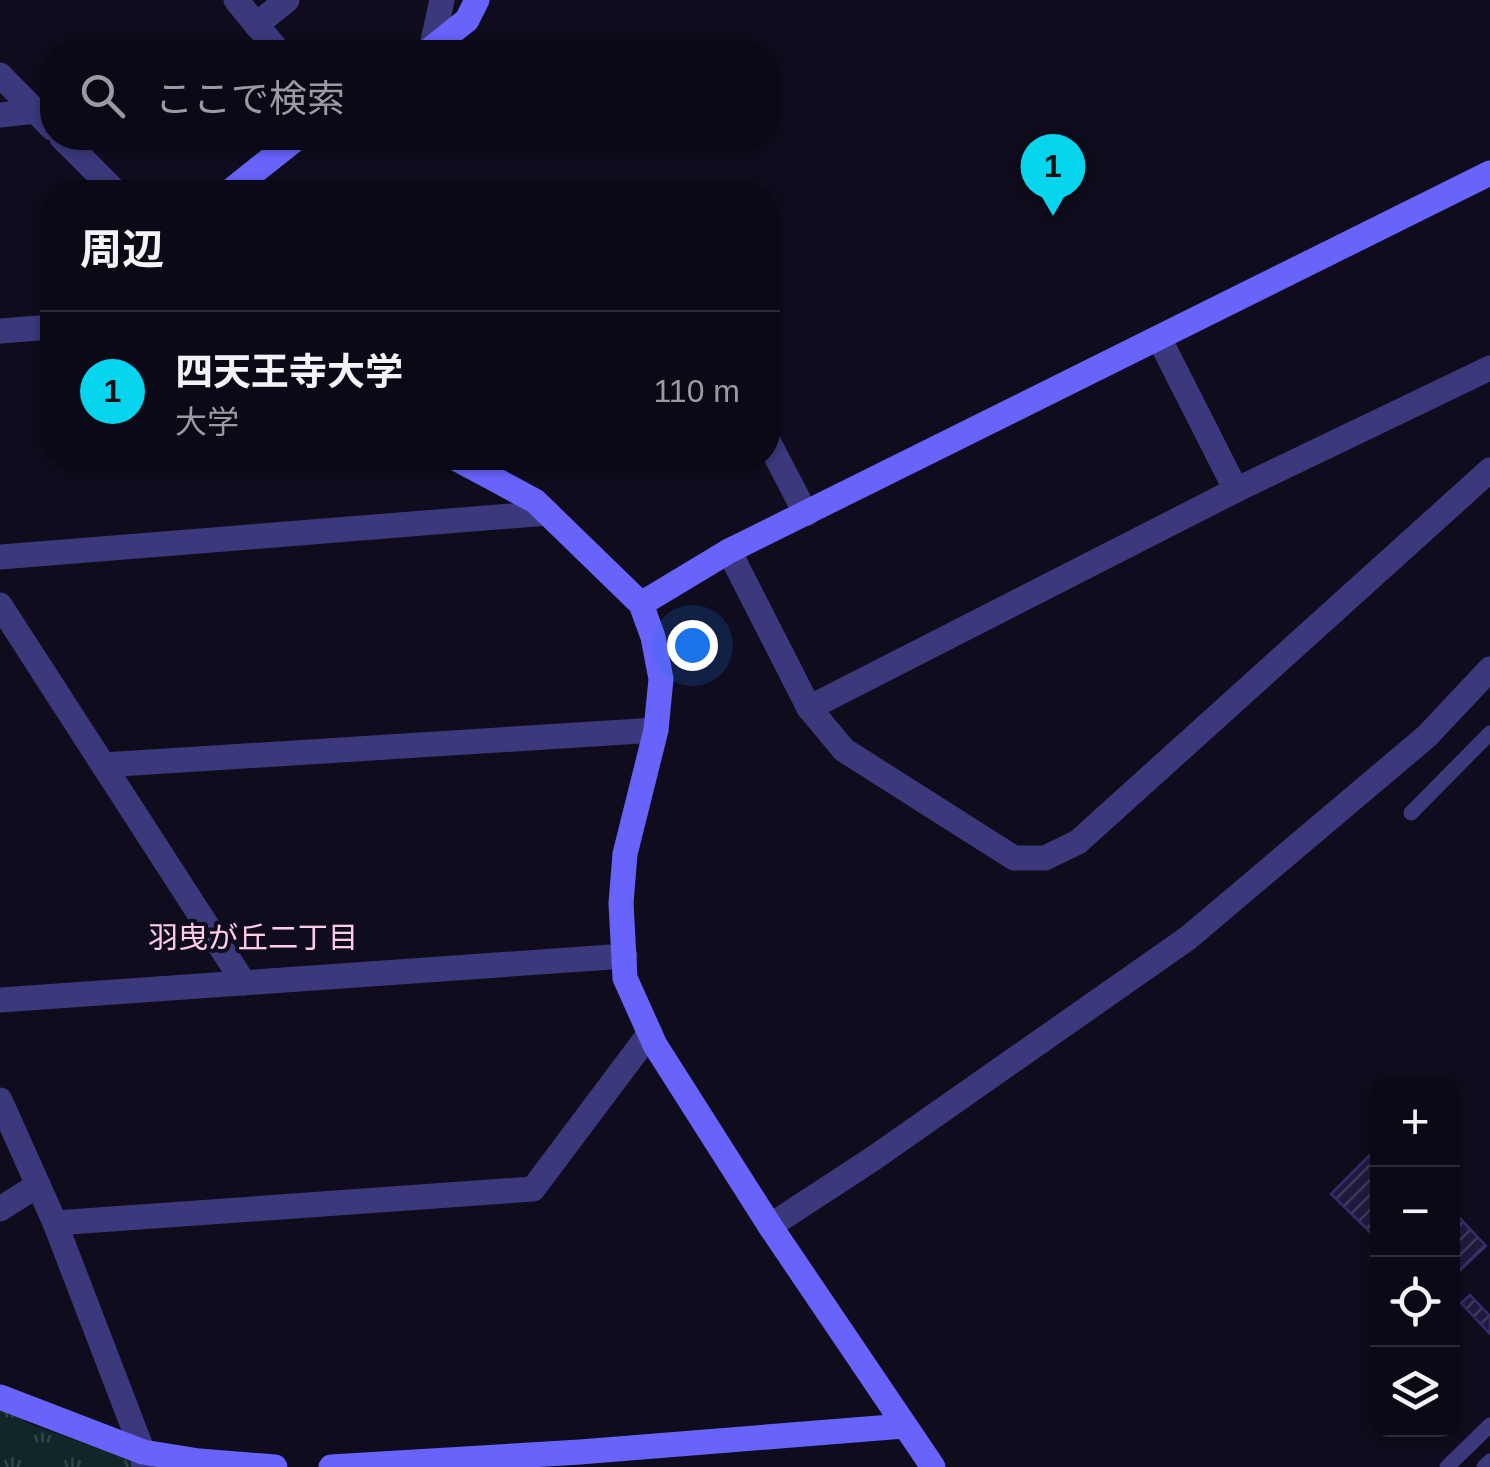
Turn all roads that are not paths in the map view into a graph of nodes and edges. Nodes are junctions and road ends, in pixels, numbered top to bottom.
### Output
1 (236, 0) edge
2 (287, 0) edge
3 (442, 0) edge
4 (477, 0) edge
5 (256, 24) junction
6 (270, 40) edge
7 (432, 40) edge
8 (443, 40) edge
9 (0, 75) edge
10 (0, 115) edge
11 (40, 116) edge
12 (40, 120) edge
13 (74, 150) edge
14 (282, 150) edge
15 (1490, 174) edge
16 (104, 180) edge
17 (244, 180) edge
18 (40, 327) edge
19 (0, 331) edge
20 (1159, 338) junction
21 (1490, 368) edge
22 (780, 463) edge
23 (487, 470) edge
24 (1490, 470) edge
25 (1236, 490) junction
26 (548, 513) junction
27 (806, 514) junction
28 (729, 551) junction
29 (0, 557) edge
30 (641, 604) junction
31 (0, 606) edge
32 (1490, 670) edge
33 (810, 708) junction
34 (656, 730) junction
35 (1490, 732) edge
36 (103, 765) junction
37 (1411, 813) dead end
38 (625, 956) junction
39 (244, 983) junction
40 (0, 1000) edge
41 (650, 1033) junction
42 (0, 1100) edge
43 (38, 1185) junction
44 (0, 1209) edge
45 (55, 1223) junction
46 (770, 1226) junction
47 (0, 1397) edge
48 (1490, 1425) edge
49 (904, 1426) junction
50 (144, 1460) edge
51 (1490, 1461) edge
52 (275, 1467) edge
53 (331, 1467) edge
54 (933, 1467) edge
55 (1447, 1467) edge
56 (1484, 1467) edge

1 - 5 street
2 - 5 street
3 - 7 street
4 - 8 street
5 - 6 street
9 - 11 street
10 - 12 street
13 - 16 street
14 - 17 street
15 - 20 street
18 - 19 street
20 - 25 street
20 - 27 street
21 - 25 street
22 - 27 street
23 - 26 street
24 - 33 street
25 - 33 street
26 - 29 street
26 - 30 street
27 - 28 street
28 - 30 street
28 - 33 street
30 - 34 street
31 - 36 street
32 - 46 street
34 - 36 street
34 - 38 street
35 - 37 lane
36 - 39 street
38 - 39 street
38 - 41 street
39 - 40 street
41 - 45 street
41 - 46 street
42 - 43 street
43 - 44 street
43 - 45 street
45 - 50 street
46 - 49 street
47 - 50 street
48 - 55 lane
49 - 53 street
49 - 54 street
50 - 52 street
51 - 56 lane

